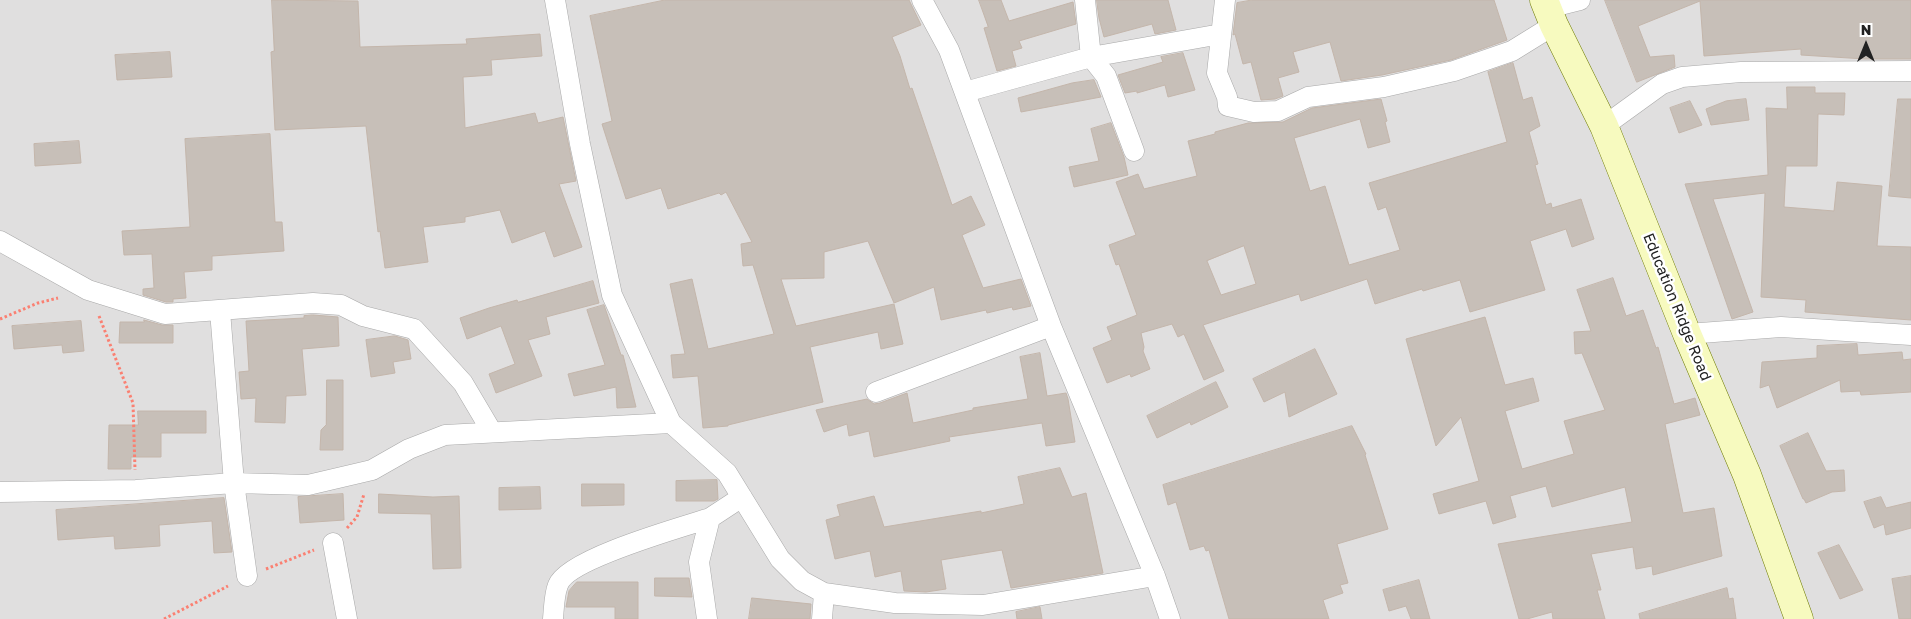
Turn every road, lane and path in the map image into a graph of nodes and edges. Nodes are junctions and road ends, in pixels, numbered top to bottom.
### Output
1 (555, 0) edge
2 (922, 0) edge
3 (1085, 0) edge
4 (1225, 0) edge
5 (1580, 0) edge
6 (1548, 11) edge
7 (1221, 34) junction
8 (1091, 57) junction
9 (1911, 71) edge
10 (965, 92) junction
11 (1604, 126) junction
12 (1134, 151) dead end
13 (0, 241) edge
14 (88, 290) junction
15 (220, 311) junction
16 (0, 319) edge
17 (1051, 326) junction
18 (1687, 334) junction
19 (1911, 335) edge
20 (876, 392) dead end
21 (671, 423) junction
22 (492, 432) junction
23 (372, 470) junction
24 (234, 483) junction
25 (136, 490) junction
26 (0, 492) edge
27 (742, 497) junction
28 (710, 518) junction
29 (334, 543) junction
30 (247, 576) junction
31 (1155, 576) junction
32 (824, 592) junction
33 (164, 619) edge
34 (347, 619) edge
35 (553, 619) edge
36 (708, 619) edge
37 (822, 619) edge
38 (1170, 619) edge
39 (1799, 619) edge

1 - 21 street
2 - 10 street
3 - 8 street
4 - 7 street
5 - 6 street
6 - 7 street
6 - 11 main road, Education Ridge Road
7 - 8 street
8 - 10 street
8 - 12 street
9 - 11 street
10 - 17 street
11 - 18 main road, Education Ridge Road
13 - 14 street
14 - 15 street
14 - 16 path
14 - 25 path
15 - 22 street
15 - 24 street
17 - 20 street
17 - 31 street
18 - 19 street
18 - 39 main road, Education Ridge Road
21 - 22 street
21 - 27 street
22 - 23 street
23 - 24 street
23 - 29 path
24 - 25 street
24 - 30 street
25 - 26 street
27 - 28 street
27 - 32 street
28 - 35 street
28 - 36 street
29 - 30 path
29 - 34 street
30 - 33 path
31 - 32 street
31 - 38 street
32 - 37 street

